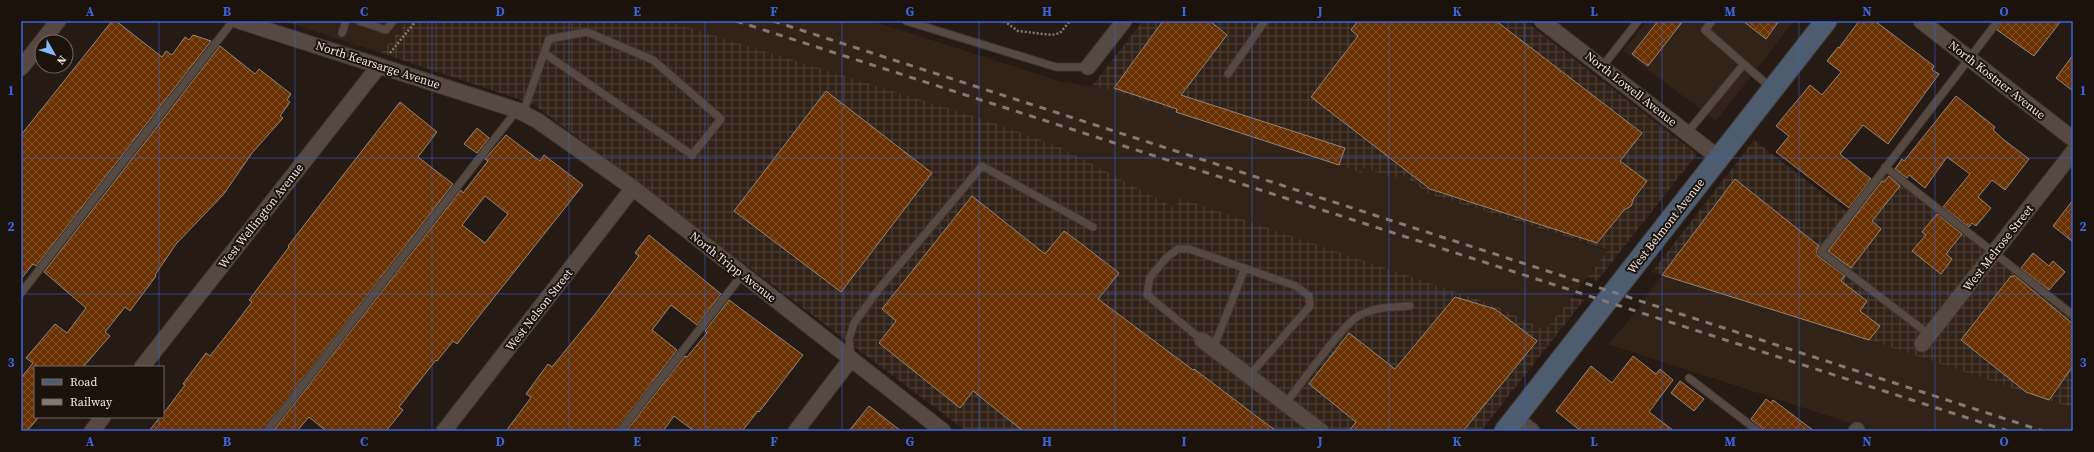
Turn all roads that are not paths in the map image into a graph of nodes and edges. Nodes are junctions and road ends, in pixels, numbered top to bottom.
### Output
1 (58, 21) edge
2 (233, 21) edge
3 (239, 21) edge
4 (346, 21) edge
5 (359, 21) edge
6 (393, 21) edge
7 (906, 21) edge
8 (1124, 21) edge
9 (1265, 21) edge
10 (1542, 21) edge
11 (1638, 21) edge
12 (1712, 21) edge
13 (1826, 21) edge
14 (1921, 21) edge
15 (1998, 21) edge
16 (342, 33) dead end
17 (544, 53) junction
18 (1969, 58) junction
19 (1744, 64) junction
20 (379, 66) junction
21 (1088, 67) joint
22 (1602, 67) junction
23 (21, 68) edge
24 (1228, 74) dead end
25 (1773, 89) junction
26 (520, 111) junction
27 (1687, 133) junction
28 (2073, 139) edge
29 (2073, 152) edge
30 (1720, 158) junction
31 (1885, 168) junction
32 (633, 188) junction
33 (1093, 227) dead end
34 (1994, 252) junction
35 (1245, 268) junction
36 (742, 275) junction
37 (21, 293) edge
38 (1410, 306) dead end
39 (2073, 315) edge
40 (1926, 340) joint
41 (1208, 344) junction
42 (851, 359) junction
43 (143, 366) edge
44 (1249, 376) junction
45 (1689, 378) dead end
46 (1285, 404) junction
47 (102, 418) edge
48 (1510, 425) edge
49 (92, 431) edge
50 (267, 431) edge
51 (444, 431) edge
52 (620, 431) edge
53 (796, 431) edge
54 (943, 431) edge
55 (1321, 431) edge
56 (1532, 431) edge
57 (1758, 431) edge

1 - 23 street
2 - 37 lane
3 - 20 street, North Kearsarge Avenue
4 - 16 lane
5 - 6 lane
7 - 21 lane
8 - 21 street
9 - 24 lane
10 - 22 street, North Lowell Avenue
11 - 22 lane
12 - 19 lane
13 - 25 main road, West Belmont Avenue
14 - 18 street, North Kostner Avenue
15 - 18 lane
17 - 17 lane
17 - 26 lane
18 - 28 street, North Kostner Avenue
18 - 31 lane
19 - 25 lane
19 - 27 lane
20 - 26 street, North Kearsarge Avenue
20 - 43 street, West Wellington Avenue
22 - 27 street, North Lowell Avenue
25 - 30 main road, West Belmont Avenue
26 - 32 street, North Tripp Avenue
26 - 50 lane
27 - 30 street, North Lowell Avenue
29 - 34 street, West Melrose Street
30 - 48 main road, West Belmont Avenue
31 - 34 lane
31 - 40 lane
32 - 36 street, North Tripp Avenue
32 - 51 street, West Nelson Street
33 - 42 lane
34 - 39 lane
34 - 40 street, West Melrose Street
35 - 41 lane
35 - 41 lane
35 - 44 lane
36 - 42 street, North Tripp Avenue
36 - 52 lane
38 - 46 lane
41 - 44 street
42 - 53 street
42 - 54 street, North Tripp Avenue
44 - 46 street
45 - 57 lane
46 - 55 street
47 - 49 street
48 - 56 street

